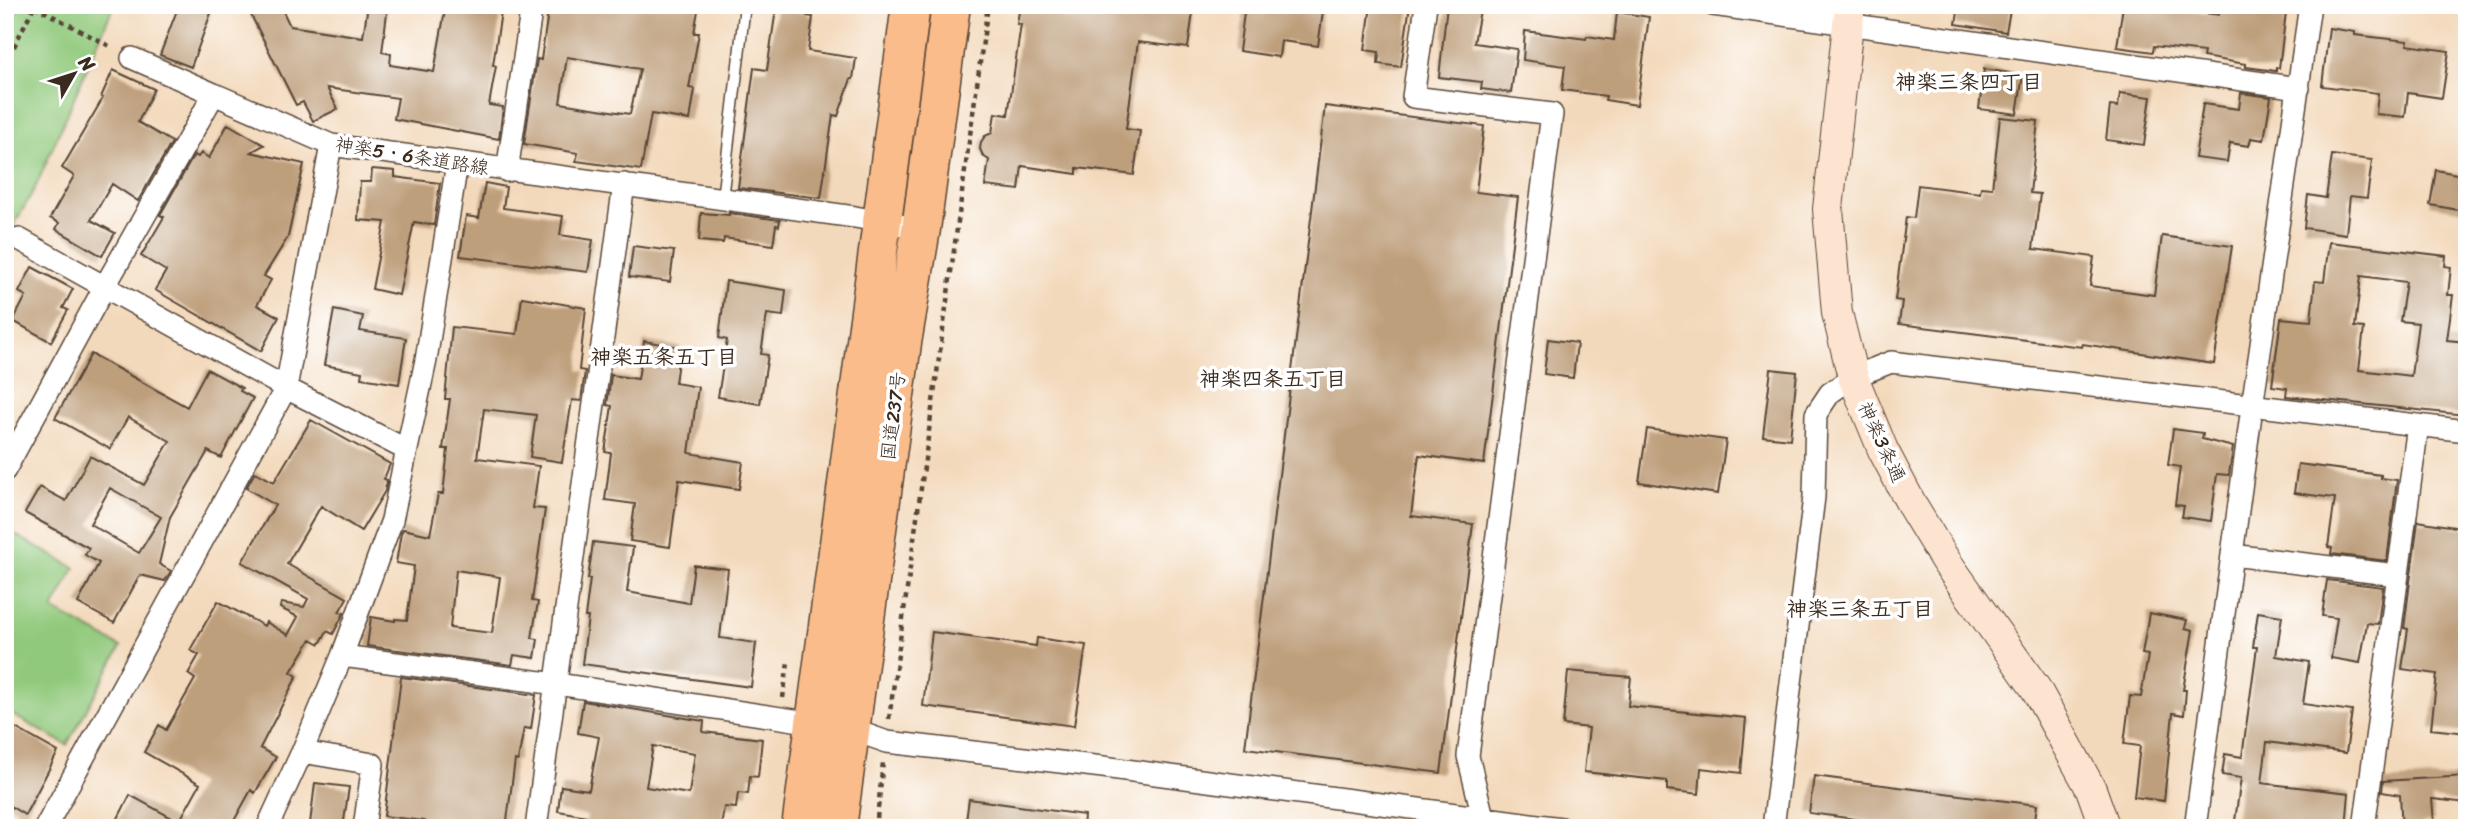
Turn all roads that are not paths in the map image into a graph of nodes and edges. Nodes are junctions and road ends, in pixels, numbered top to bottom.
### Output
1 (532, 5) edge
2 (745, 5) edge
3 (911, 5) edge
4 (951, 5) edge
5 (1426, 5) edge
6 (1713, 5) edge
7 (2310, 5) edge
8 (1849, 14) edge
9 (132, 58) road end
10 (2299, 88) junction
11 (214, 94) junction
12 (331, 145) junction
13 (457, 163) junction
14 (507, 171) junction
15 (624, 184) junction
16 (722, 200) junction
17 (883, 221) junction
18 (921, 229) junction
19 (19, 239) dead end
20 (105, 286) junction
21 (1853, 377) junction
22 (286, 388) junction
23 (2252, 407) junction
24 (2418, 425) junction
25 (2467, 431) edge
26 (405, 449) junction
27 (5, 470) edge
28 (2232, 555) junction
29 (2397, 575) junction
30 (342, 656) junction
31 (557, 684) junction
32 (832, 726) junction
33 (302, 752) junction
34 (1483, 823) edge
35 (44, 828) edge
36 (267, 828) edge
37 (364, 828) edge
38 (536, 828) edge
39 (801, 828) edge
40 (837, 828) edge
41 (1561, 828) edge
42 (1773, 828) edge
43 (2105, 828) edge
44 (2195, 828) edge
45 (2364, 828) edge

1 - 14 street
2 - 16 lane
3 - 17 highway, 国道237号
4 - 18 highway, 国道237号
5 - 34 street
6 - 8 street
7 - 10 street
8 - 10 street
8 - 21 street, 神楽3条通
9 - 11 street, 神楽5・6条道路線
10 - 23 street
11 - 12 street, 神楽5・6条道路線
11 - 20 street
12 - 13 street, 神楽5・6条道路線
12 - 22 street
13 - 14 street, 神楽5・6条道路線
13 - 26 street
14 - 15 street, 神楽5・6条道路線
15 - 16 street, 神楽5・6条道路線
15 - 31 street
16 - 17 street, 神楽5・6条道路線
17 - 18 street, 神楽5・6条道路線
17 - 32 highway, 国道237号
18 - 32 highway, 国道237号
19 - 20 street
20 - 22 street
20 - 27 street
21 - 23 street
21 - 42 street
21 - 43 street, 神楽3条通
22 - 26 street
22 - 35 street
23 - 24 street
23 - 28 street
24 - 25 street
24 - 29 street
26 - 30 street
28 - 29 street
28 - 44 street
29 - 45 street
30 - 31 street
30 - 33 street
31 - 32 street
31 - 38 street
32 - 34 street
32 - 39 highway, 国道237号
32 - 40 highway, 国道237号
33 - 36 street
33 - 37 street
34 - 41 street

